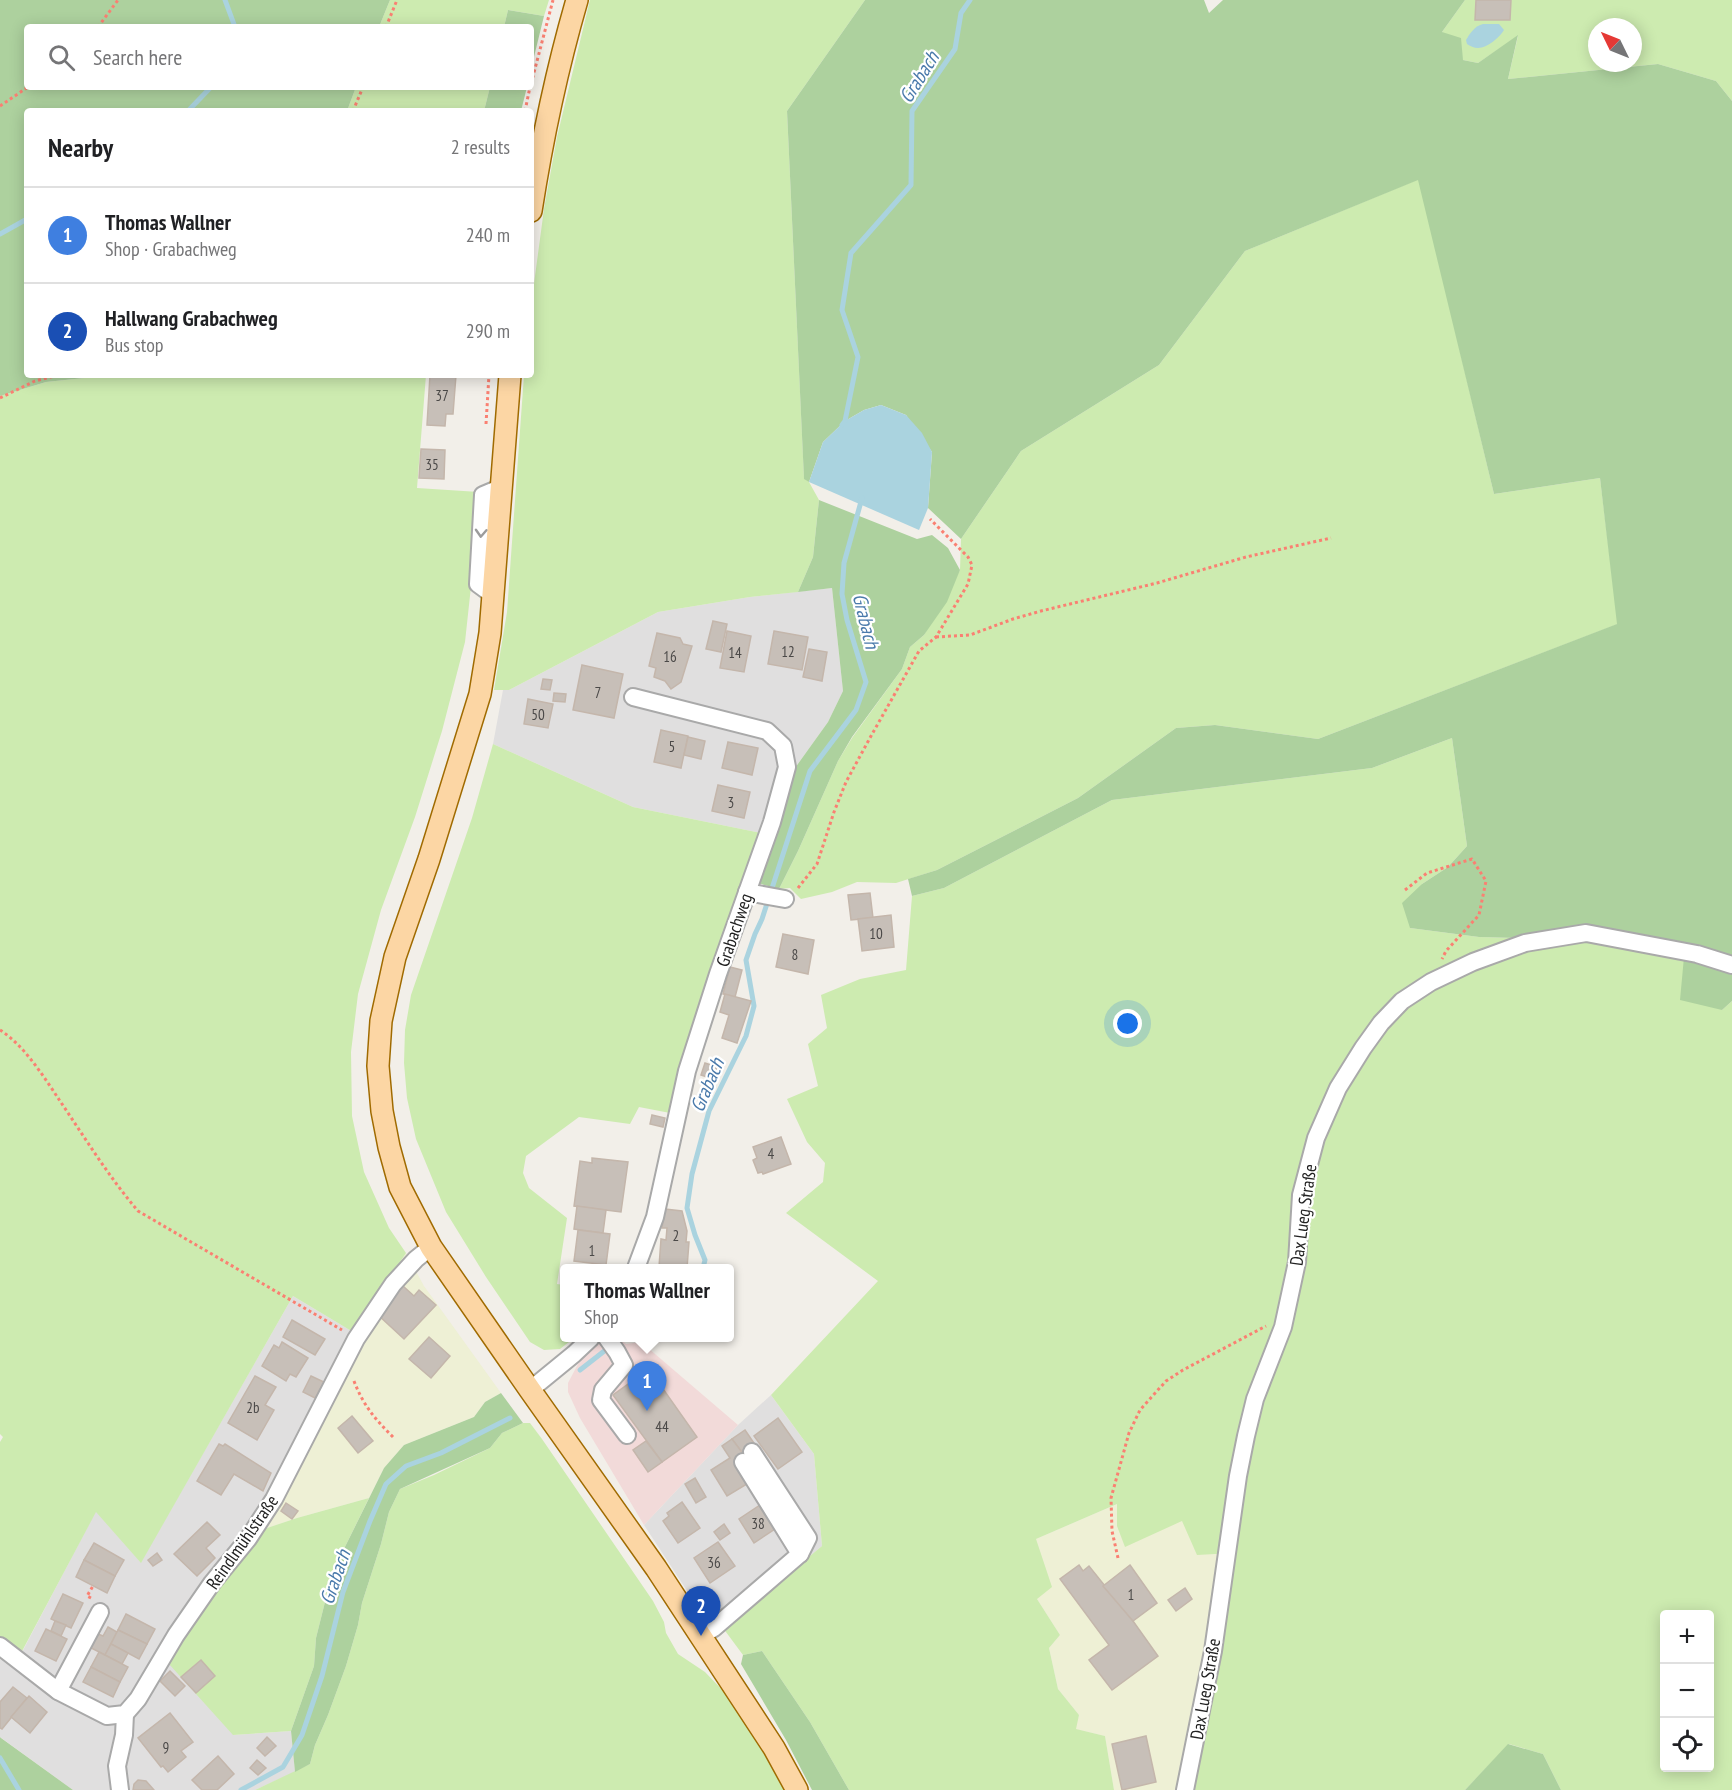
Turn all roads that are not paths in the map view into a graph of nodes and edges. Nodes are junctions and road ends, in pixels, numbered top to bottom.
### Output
1 (577, 0) edge
2 (534, 192) edge
3 (510, 378) edge
4 (633, 697) dead end
5 (1732, 965) edge
6 (431, 1247) junction
7 (638, 1264) edge
8 (587, 1342) edge
9 (610, 1342) edge
10 (530, 1390) junction
11 (627, 1435) dead end
12 (747, 1457) dead end
13 (99, 1612) dead end
14 (701, 1636) junction
15 (0, 1646) edge
16 (58, 1691) junction
17 (125, 1714) junction
18 (120, 1790) edge
19 (797, 1790) edge
20 (1185, 1790) edge

1 - 2 main road
3 - 6 main road
4 - 7 street, Grabachweg
5 - 20 street, Dax Lueg Straße
6 - 10 main road
6 - 17 street, Reindlmühlstraße
8 - 10 street
9 - 11 street
10 - 14 main road
12 - 14 street
13 - 16 street
14 - 19 main road
15 - 16 street
16 - 17 street
17 - 18 street

